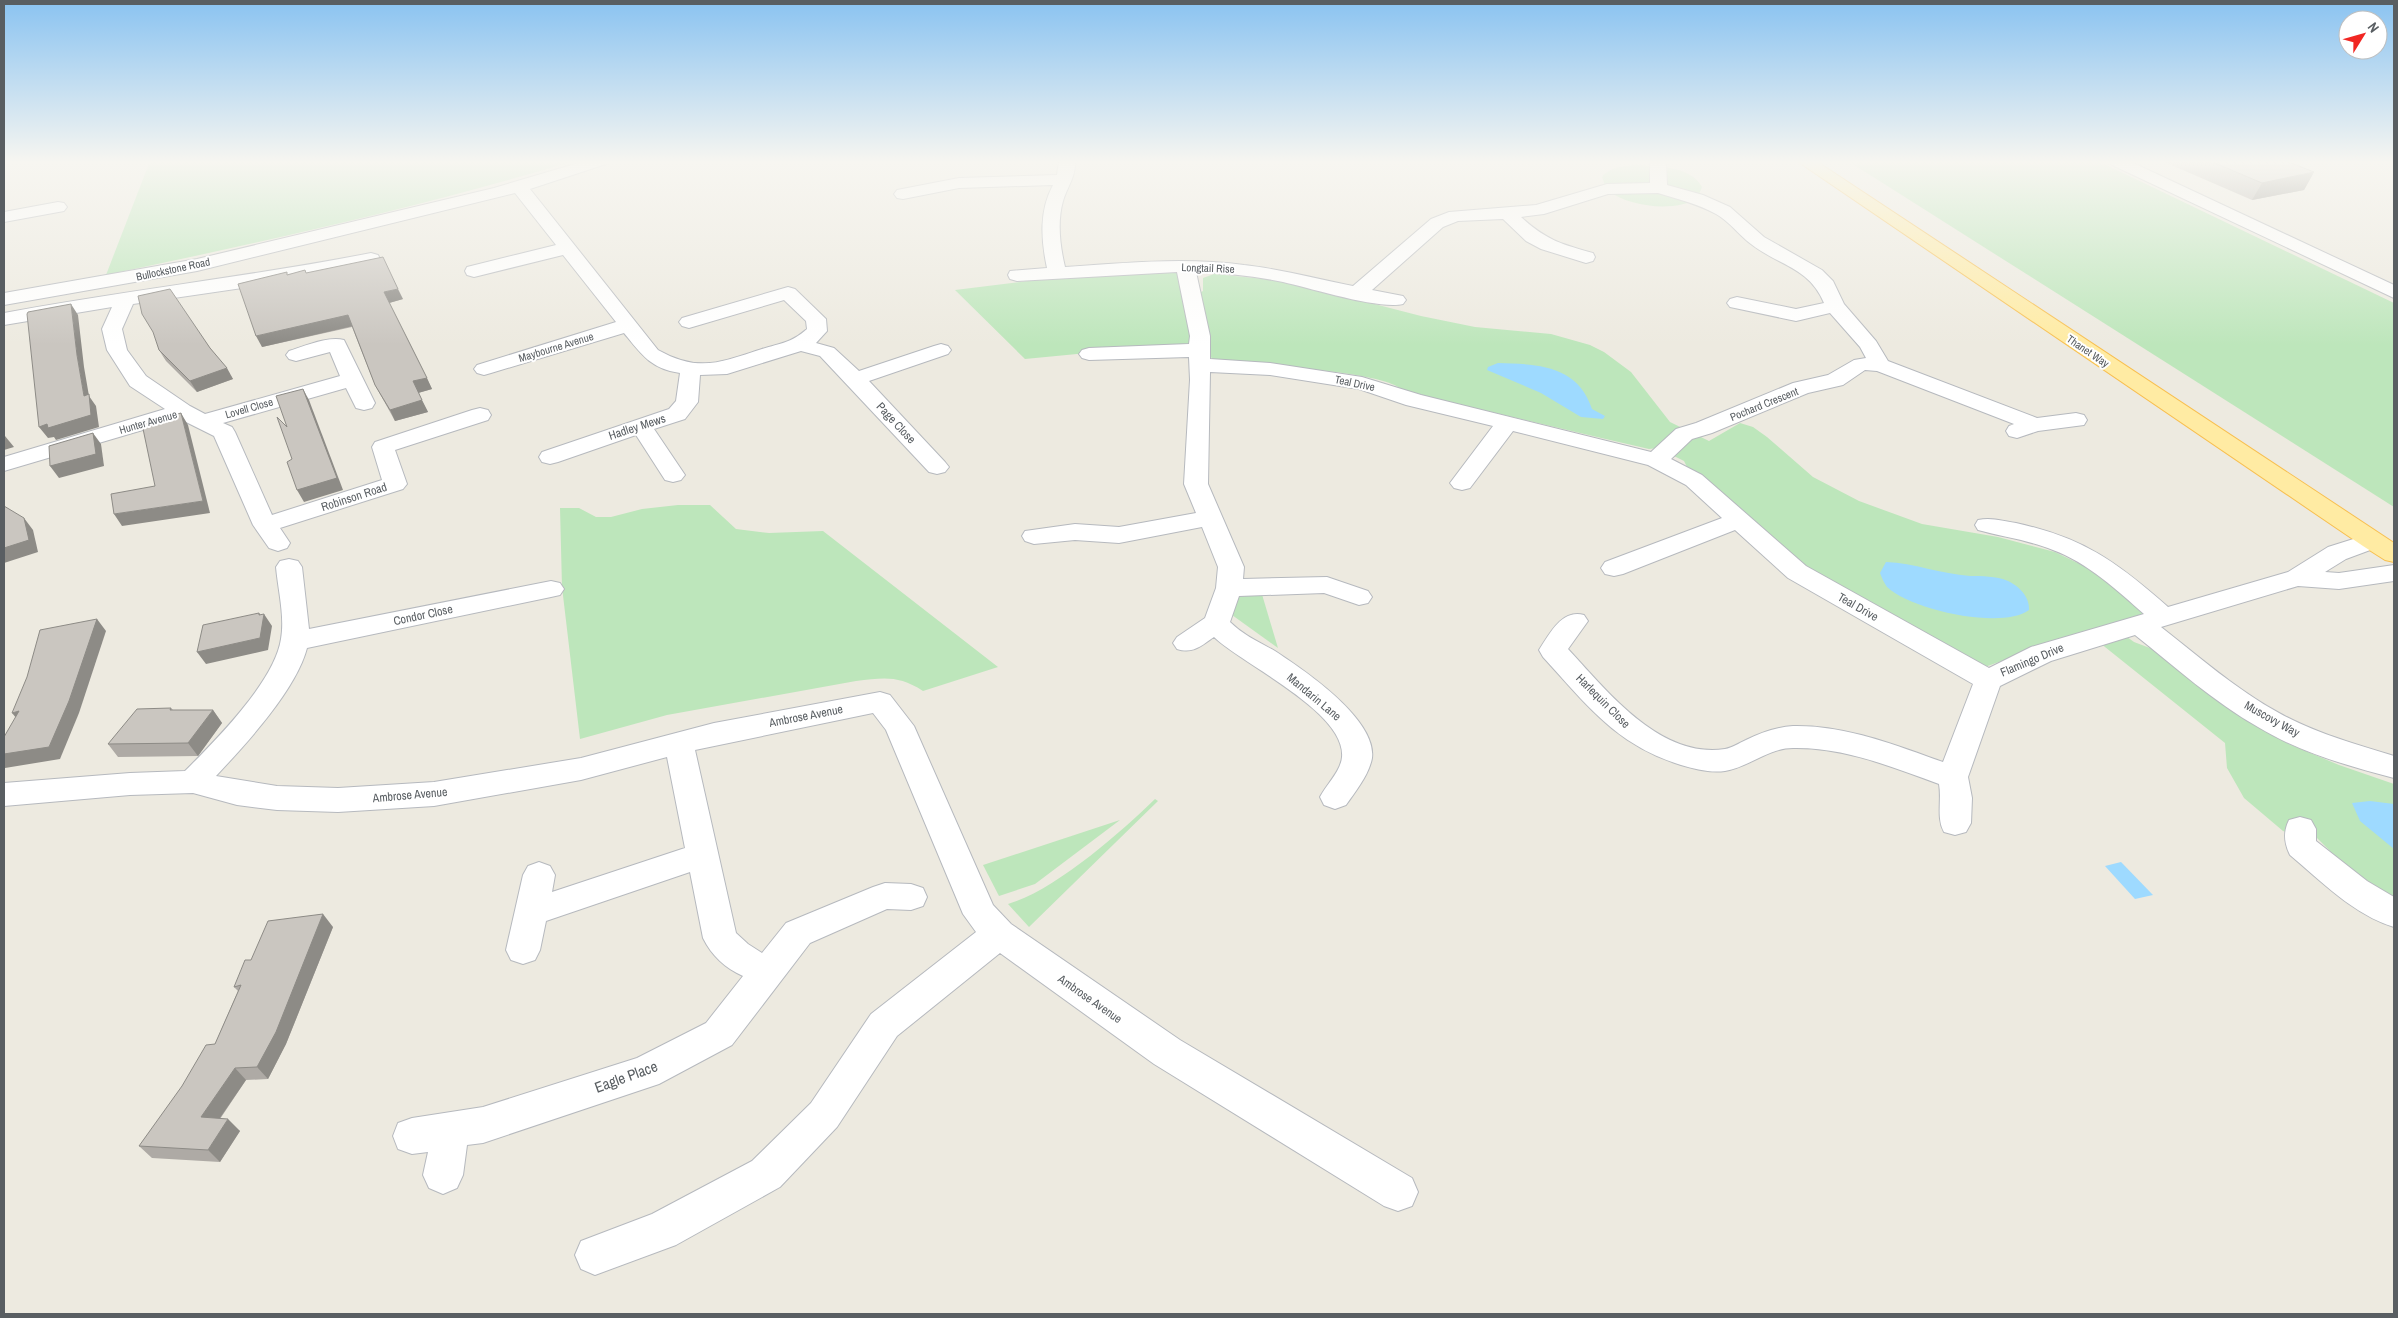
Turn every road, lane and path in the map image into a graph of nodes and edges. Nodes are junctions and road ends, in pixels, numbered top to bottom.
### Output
1 (370, 223) edge
2 (548, 223) edge
3 (1052, 223) edge
4 (1438, 223) edge
5 (1516, 223) edge
6 (1737, 223) edge
7 (1896, 223) edge
8 (2247, 223) edge
9 (568, 248) junction
10 (1586, 257) dead end
11 (371, 259) edge
12 (1184, 266) junction
13 (474, 271) dead end
14 (1057, 272) junction
15 (1018, 275) dead end
16 (2394, 292) edge
17 (1356, 294) junction
18 (124, 299) junction
19 (4, 300) edge
20 (1396, 300) dead end
21 (1737, 302) dead end
22 (1835, 306) junction
23 (4, 320) edge
24 (689, 322) dead end
25 (628, 325) junction
26 (801, 346) junction
27 (941, 350) dead end
28 (1089, 354) dead end
29 (296, 355) dead end
30 (1199, 358) junction
31 (1880, 365) junction
32 (484, 369) dead end
33 (694, 369) junction
34 (352, 379) junction
35 (856, 379) junction
36 (364, 403) dead end
37 (182, 412) junction
38 (480, 415) dead end
39 (2076, 420) dead end
40 (205, 421) junction
41 (1508, 422) junction
42 (641, 426) junction
43 (550, 457) dead end
44 (1656, 460) junction
45 (4, 464) edge
46 (937, 467) dead end
47 (674, 474) dead end
48 (1462, 483) dead end
49 (1209, 518) junction
50 (1739, 520) junction
51 (1987, 525) dead end
52 (1034, 536) dead end
53 (2372, 542) junction
54 (278, 545) junction
55 (2394, 554) edge
56 (2394, 563) edge
57 (1614, 568) dead end
58 (2394, 573) edge
59 (2297, 578) junction
60 (551, 588) dead end
61 (1229, 588) junction
62 (1359, 597) dead end
63 (1575, 621) dead end
64 (2151, 621) junction
65 (1216, 623) junction
66 (296, 641) junction
67 (1188, 642) dead end
68 (1988, 680) junction
69 (679, 743) junction
70 (2394, 767) edge
71 (1953, 777) junction
72 (193, 782) junction
73 (4, 795) edge
74 (1335, 798) dead end
75 (1955, 823) dead end
76 (2300, 828) dead end
77 (703, 855) junction
78 (539, 875) dead end
79 (911, 897) dead end
80 (531, 912) junction
81 (2394, 913) edge
82 (999, 934) junction
83 (523, 950) dead end
84 (768, 971) junction
85 (451, 1130) junction
86 (412, 1136) dead end
87 (443, 1175) dead end
88 (1398, 1192) dead end
89 (595, 1255) dead end

1 - 19 street, Bullockstone Road
2 - 9 street
3 - 14 street
4 - 17 street
5 - 10 street
6 - 22 street
7 - 53 main road, Thanet Way
8 - 16 street
9 - 13 street
9 - 25 street
11 - 18 street
12 - 14 street, Longtail Rise
12 - 17 street, Longtail Rise
12 - 30 street
14 - 15 street, Longtail Rise
17 - 20 street, Longtail Rise
18 - 23 street
18 - 37 street, Hunter Avenue
21 - 22 street
22 - 31 street
24 - 26 street
25 - 32 street, Maybourne Avenue
25 - 33 street
26 - 33 street
26 - 35 street
27 - 35 street
28 - 30 street
29 - 34 street
30 - 41 street, Teal Drive
30 - 49 street
31 - 39 street, Pochard Crescent
31 - 44 street, Pochard Crescent
33 - 42 street, Hadley Mews
34 - 36 street
34 - 40 street, Lovell Close
35 - 46 street, Page Close
37 - 40 street
37 - 45 street, Hunter Avenue
38 - 54 street, Robinson Road
40 - 54 street
41 - 44 street, Teal Drive
41 - 48 street
42 - 43 street, Hadley Mews
42 - 47 street
44 - 50 street, Teal Drive
49 - 52 street
49 - 61 street
50 - 57 street
50 - 68 street, Teal Drive
51 - 64 street
53 - 55 main road, Thanet Way
53 - 56 main road, Thanet Way
53 - 59 street, Flamingo Drive
54 - 66 street
58 - 59 street, Flamingo Drive
59 - 64 street, Flamingo Drive
60 - 66 street, Condor Close
61 - 62 street
61 - 65 street
63 - 71 street, Harlequin Close
64 - 68 street, Flamingo Drive
64 - 70 street, Muscovy Way
65 - 67 street
65 - 74 street, Mandarin Lane
66 - 72 street
68 - 71 street, Flamingo Drive
69 - 72 street, Ambrose Avenue
69 - 77 street
69 - 82 street, Ambrose Avenue
71 - 75 street, Flamingo Drive
72 - 73 street, Ambrose Avenue
76 - 81 street
77 - 80 street
77 - 84 street
78 - 80 street
79 - 84 street, Eagle Place
80 - 83 street
82 - 88 street, Ambrose Avenue
82 - 89 street
84 - 85 street, Eagle Place
85 - 86 street, Eagle Place
85 - 87 street

